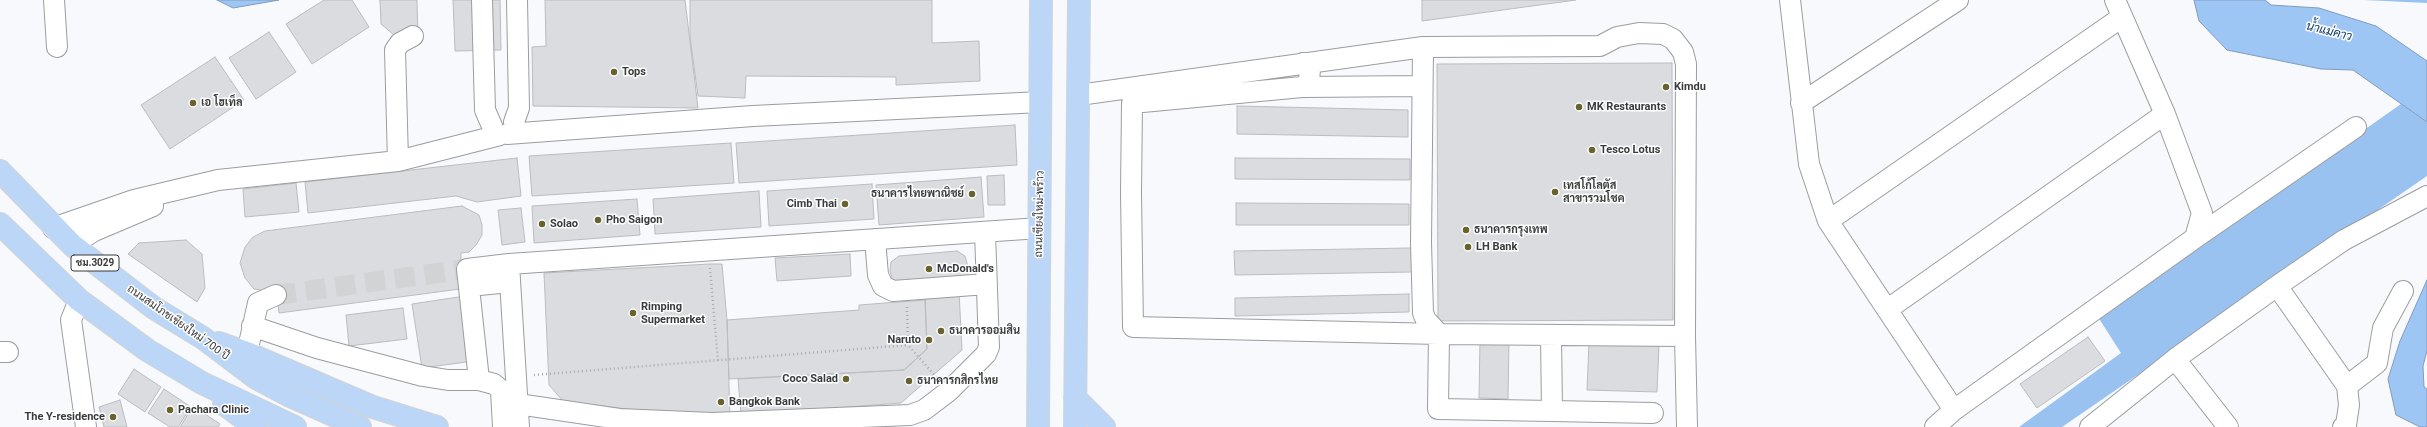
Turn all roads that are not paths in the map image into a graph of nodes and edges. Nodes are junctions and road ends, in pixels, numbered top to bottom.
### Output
1 (54, 0) edge
2 (482, 0) edge
3 (517, 0) edge
4 (1041, 0) edge
5 (1079, 0) edge
6 (1790, 0) edge
7 (1958, 0) edge
8 (2118, 9) edge
9 (413, 36) dead end
10 (1423, 46) junction
11 (57, 47) dead end
12 (1303, 63) junction
13 (1422, 86) junction
14 (1302, 88) junction
15 (1078, 95) junction
16 (1041, 102) junction
17 (1801, 103) junction
18 (2165, 114) junction
19 (2356, 128) dead end
20 (503, 129) junction
21 (398, 161) junction
22 (0, 172) edge
23 (218, 180) junction
24 (2427, 196) edge
25 (1828, 221) junction
26 (0, 224) edge
27 (53, 228) junction
28 (1040, 228) junction
29 (986, 232) junction
30 (2195, 238) junction
31 (875, 239) junction
32 (72, 244) junction
33 (509, 273) junction
34 (987, 284) junction
35 (2277, 286) junction
36 (2403, 291) dead end
37 (276, 295) tunnel mouth
38 (79, 300) junction
39 (1888, 309) junction
40 (252, 326) junction
41 (1439, 334) junction
42 (1551, 335) junction
43 (1685, 336) junction
44 (203, 338) junction
45 (247, 353) junction
46 (2175, 359) junction
47 (479, 380) junction
48 (202, 383) junction
49 (2347, 386) junction
50 (513, 389) junction
51 (1038, 397) junction
52 (1075, 398) junction
53 (1954, 410) junction
54 (1552, 411) junction
55 (1653, 413) dead end
56 (2346, 426) edge
57 (86, 427) edge
58 (255, 427) edge
59 (295, 427) edge
60 (360, 427) edge
61 (437, 427) edge
62 (503, 427) edge
63 (519, 427) edge
64 (1021, 427) edge
65 (1038, 427) edge
66 (1075, 427) edge
67 (1104, 427) edge
68 (1687, 427) edge
69 (1935, 427) edge
70 (2090, 427) edge
71 (2228, 427) edge

1 - 11 street
2 - 20 street
3 - 20 street
4 - 16 main road, ถนนเชียงใหม่-พร้าว
5 - 15 main road
6 - 17 street
7 - 17 street
8 - 18 street
8 - 25 street
9 - 21 street
10 - 12 street
10 - 13 street
10 - 43 street
12 - 14 street
12 - 15 street
13 - 14 street
13 - 41 street
14 - 41 street
15 - 52 main road
16 - 20 street
16 - 28 main road, ถนนเชียงใหม่-พร้าว
17 - 25 street
18 - 30 street
18 - 39 street
19 - 30 street
20 - 21 street
21 - 23 street
22 - 27 main road, ถนนสมโภชเชียงใหม่ 700 ปี / ชม.3029
23 - 27 street
23 - 32 street
24 - 35 street
25 - 39 street
26 - 38 main road, ชม.3029
27 - 32 main road, ถนนสมโภชเชียงใหม่ 700 ปี / ชม.3029
28 - 29 street
28 - 51 main road, ถนนเชียงใหม่-พร้าว
29 - 31 street
29 - 34 street
30 - 53 street
31 - 33 street
31 - 34 street
32 - 44 main road, ถนนสมโภชเชียงใหม่ 700 ปี / ชม.3029
33 - 47 street
33 - 50 street
34 - 50 street
35 - 46 street
35 - 49 street
36 - 49 street
37 - 40 street
38 - 48 main road, ชม.3029
38 - 57 street
39 - 53 street
40 - 45 street
40 - 47 street
41 - 42 street
41 - 54 street
42 - 43 street
42 - 54 street
43 - 68 street
44 - 45 main road
44 - 60 main road, ถนนสมโภชเชียงใหม่ 700 ปี / ชม.3029
45 - 61 main road
46 - 70 street
46 - 71 street
47 - 50 street
48 - 58 main road
48 - 59 main road, ชม.3029
49 - 56 street
50 - 62 street
50 - 63 street
51 - 64 main road
51 - 65 main road, ถนนเชียงใหม่-พร้าว
52 - 66 main road
52 - 67 main road
53 - 69 street
54 - 55 street

